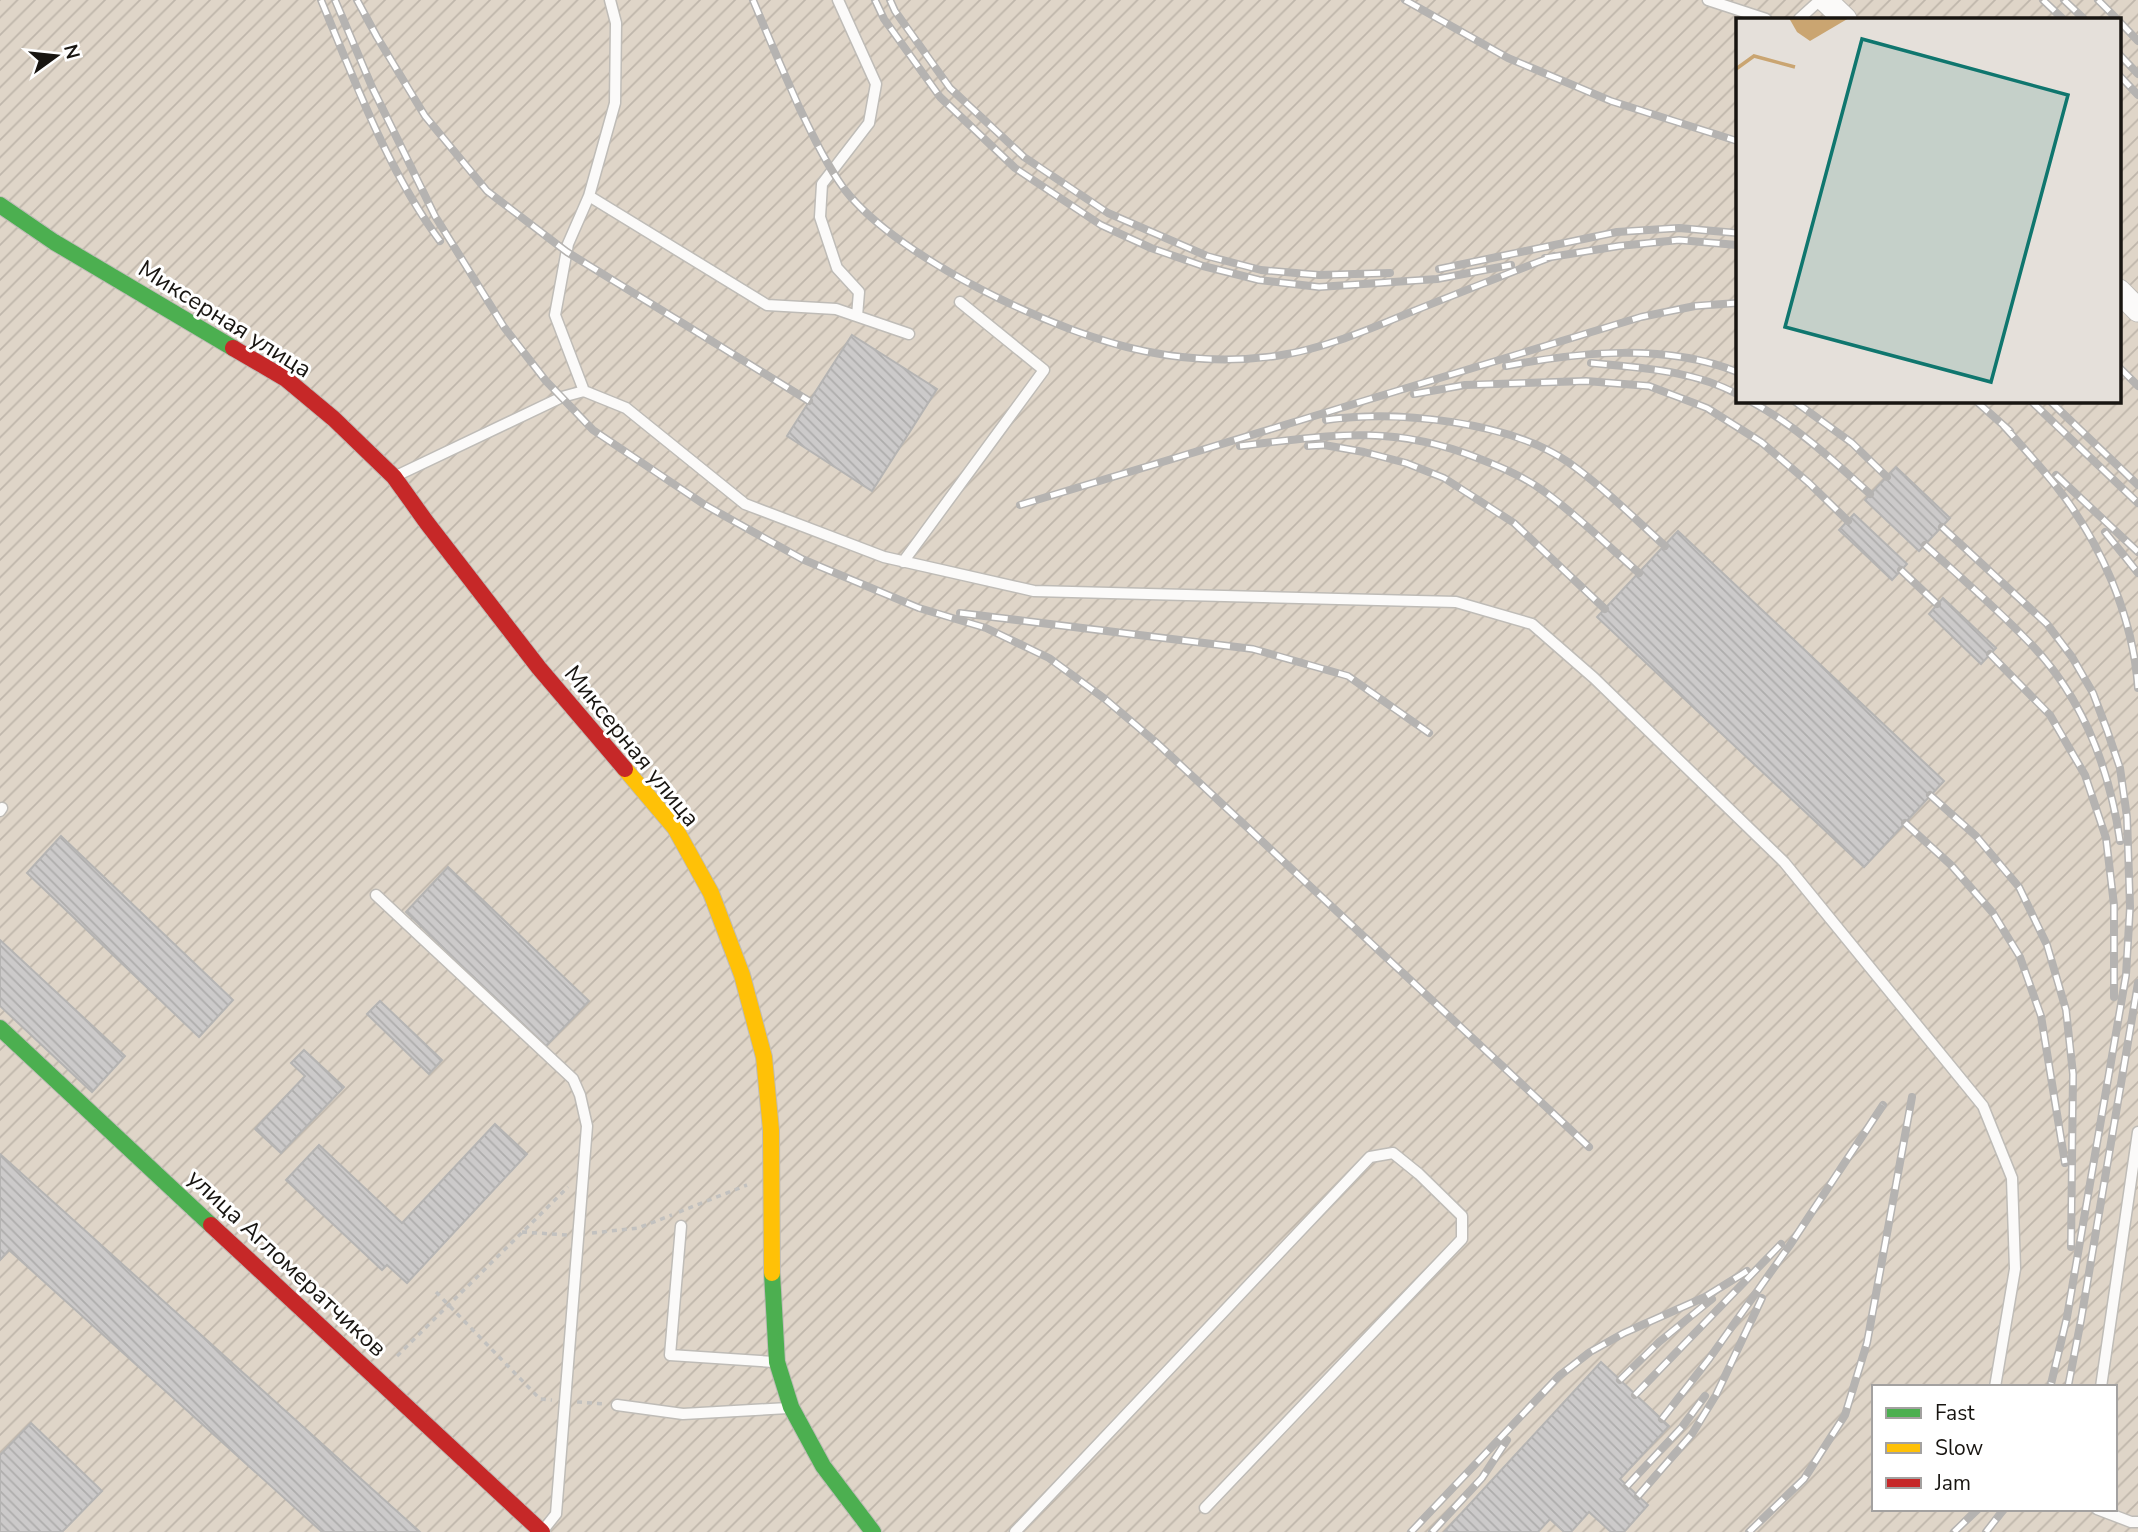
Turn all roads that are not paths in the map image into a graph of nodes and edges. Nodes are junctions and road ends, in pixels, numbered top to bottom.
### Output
1 (610, 0) edge
2 (838, 0) edge
3 (1708, 0) edge
4 (1820, 0) edge
5 (1825, 0) edge
6 (1763, 18) edge
7 (1800, 18) edge
8 (1844, 18) edge
9 (589, 196) junction
10 (0, 205) edge
11 (2120, 292) edge
12 (960, 302) dead end
13 (2138, 310) edge
14 (857, 316) junction
15 (909, 334) dead end
16 (584, 391) junction
17 (394, 477) junction
18 (903, 562) junction
19 (376, 895) dead end
20 (0, 1028) edge
21 (2138, 1132) edge
22 (681, 1226) dead end
23 (776, 1362) junction
24 (1994, 1385) edge
25 (2101, 1385) edge
26 (617, 1405) road end
27 (791, 1407) junction
28 (1205, 1508) dead end
29 (2102, 1511) edge
30 (2138, 1522) edge
31 (542, 1532) edge
32 (873, 1532) edge
33 (1015, 1532) edge

1 - 9 lane
2 - 14 lane
3 - 6 lane
4 - 7 lane
5 - 8 street
9 - 14 lane
9 - 16 lane
10 - 17 street, Миксерная улица
11 - 13 street
12 - 18 lane
14 - 15 lane
16 - 17 lane
16 - 18 lane
17 - 23 street, Миксерная улица
18 - 24 lane
19 - 31 lane
20 - 31 street, улица Агломератчиков
21 - 25 lane
22 - 23 lane
23 - 27 street, Миксерная улица
26 - 27 lane
27 - 32 street, Миксерная улица
28 - 33 lane
29 - 30 lane

